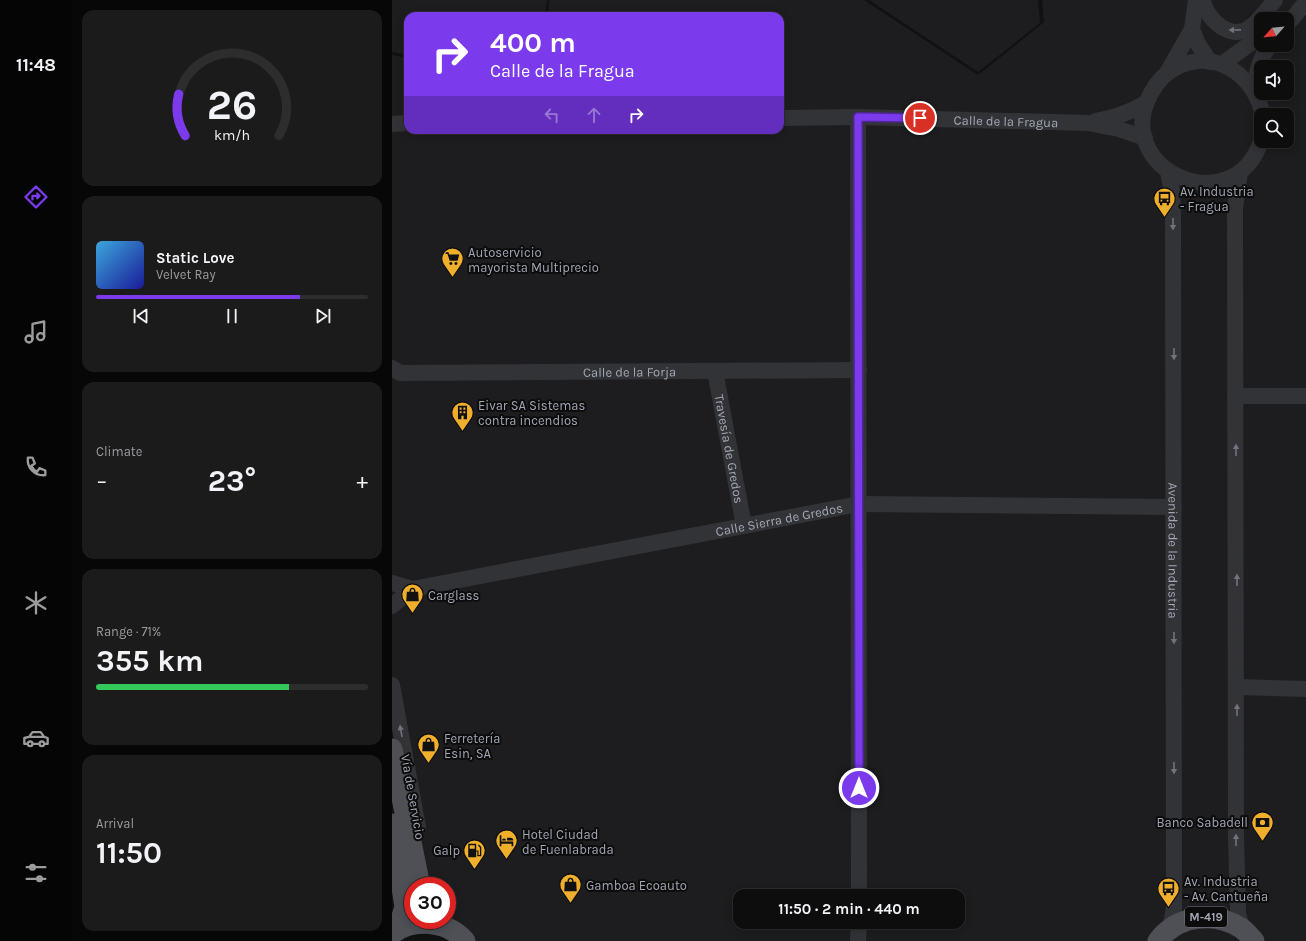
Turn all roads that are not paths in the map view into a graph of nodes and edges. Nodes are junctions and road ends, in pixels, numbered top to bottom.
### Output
1 (1196, 0) edge
2 (1203, 0) edge
3 (1275, 0) edge
4 (1279, 0) edge
5 (1306, 2) edge
6 (1271, 12) edge
7 (1294, 17) edge
8 (1192, 29) junction
9 (1254, 38) edge
10 (1216, 63) junction
11 (1166, 74) junction
12 (1254, 89) edge
13 (1146, 103) junction
14 (858, 117) junction
15 (784, 118) edge
16 (1088, 122) junction
17 (404, 123) edge
18 (392, 124) edge
19 (1145, 138) junction
20 (1258, 148) edge
21 (1168, 172) junction
22 (1240, 172) junction
23 (715, 370) junction
24 (859, 370) junction
25 (395, 373) edge
26 (1235, 396) junction
27 (1306, 396) edge
28 (859, 504) junction
29 (1174, 507) junction
30 (744, 526) junction
31 (392, 583) edge
32 (412, 588) junction
33 (392, 606) edge
34 (392, 684) edge
35 (1237, 687) junction
36 (1306, 689) edge
37 (392, 749) edge
38 (392, 824) edge
39 (418, 877) edge
40 (426, 877) edge
41 (859, 889) edge
42 (450, 929) edge
43 (859, 929) edge
44 (395, 932) edge
45 (1164, 935) edge
46 (1248, 935) edge
47 (465, 941) edge
48 (858, 941) edge

1 - 8 street
3 -> 2 street
4 - 6 street
5 - 7 street
8 - 10 street
8 - 11 street
9 - 10 street
10 - 11 street
10 - 12 street
11 - 13 street
13 - 16 street, Calle de la Fragua
13 - 19 street
14 - 15 street, Calle de la Fragua
14 - 16 street, Calle de la Fragua
14 - 24 street
16 - 19 street, Calle de la Fragua
17 - 18 street
19 - 21 street
20 - 22 street
21 - 22 street
21 -> 29 street, Avenida de la Industria
22 - 26 street
23 - 24 street, Calle de la Forja
23 - 25 street, Calle de la Forja
23 - 30 street, Travesía de Gredos
24 - 28 street
26 - 27 street
35 -> 26 street
28 - 29 street, Calle Sierra de Gredos
28 - 30 street, Calle Sierra de Gredos
28 - 41 street
29 -> 45 street, Avenida de la Industria
30 - 32 street, Calle Sierra de Gredos
31 - 32 street, Calle Sierra de Gredos
32 - 33 street
40 -> 34 street, Vía de Servicio
35 - 36 street
46 -> 35 street
37 - 39 main road
38 - 44 main road
42 - 47 main road
43 - 48 street
45 - 46 main road, M-419

